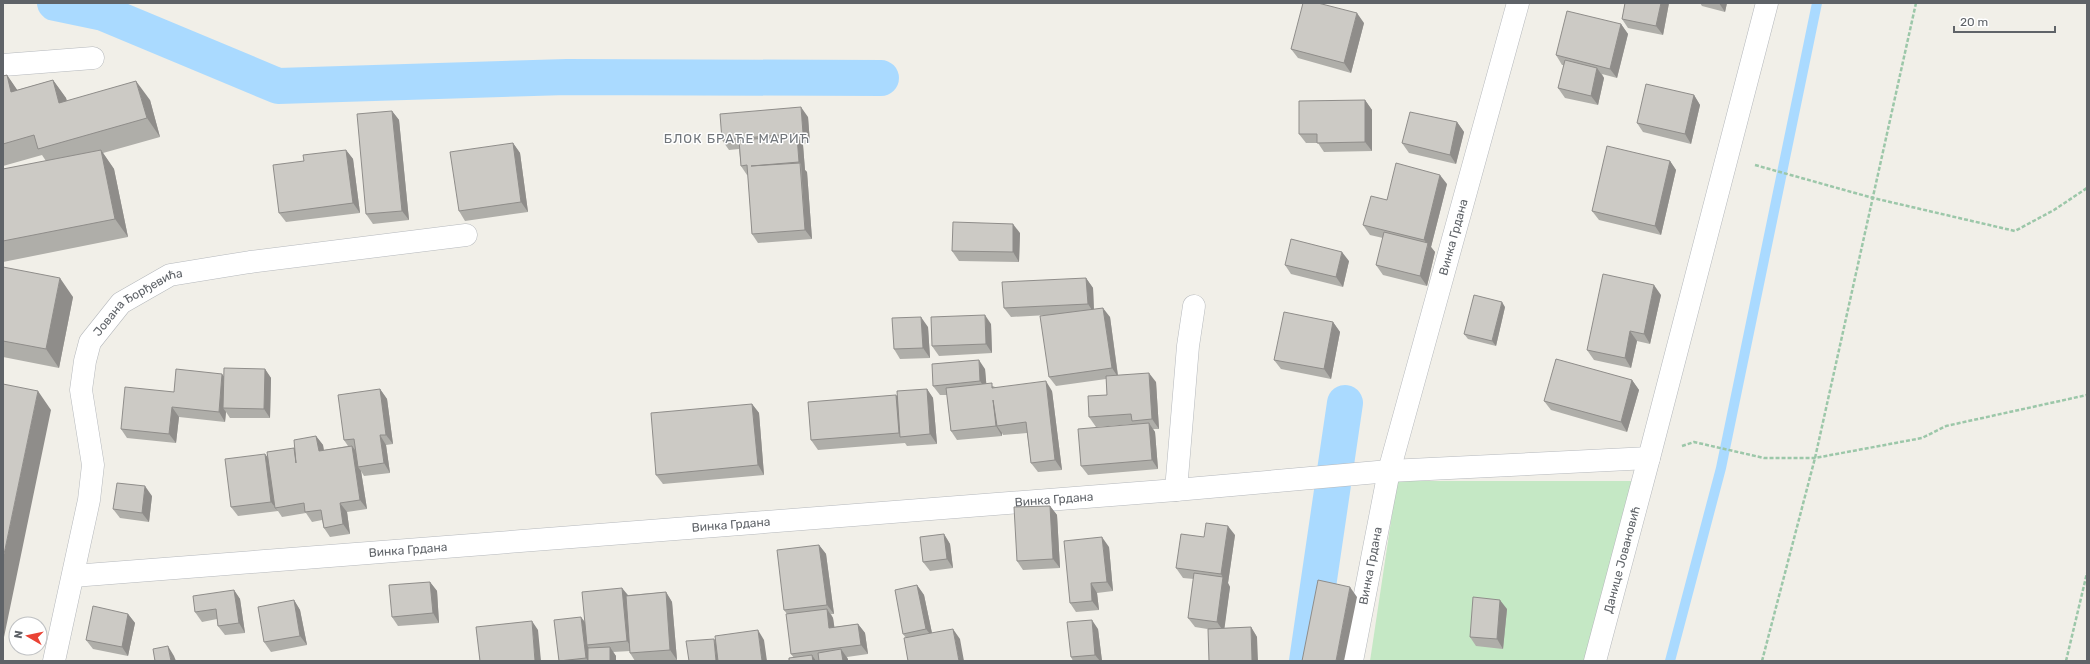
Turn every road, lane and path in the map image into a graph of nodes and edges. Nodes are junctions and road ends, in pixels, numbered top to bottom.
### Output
1 (1518, 3) edge
2 (1767, 3) edge
3 (1916, 3) edge
4 (93, 58) dead end
5 (3, 65) edge
6 (1726, 157) junction
7 (2087, 188) edge
8 (1873, 198) junction
9 (466, 234) dead end
10 (1194, 306) dead end
11 (2087, 395) edge
12 (1649, 458) junction
13 (1815, 458) junction
14 (1389, 471) junction
15 (1176, 490) junction
16 (2087, 573) edge
17 (73, 576) junction
18 (54, 661) edge
19 (1352, 661) edge
20 (1595, 661) edge
21 (1762, 661) edge
22 (2066, 661) edge

1 - 14 street, Винка Грдана
2 - 6 street, Данице Јовановић
3 - 8 path
4 - 5 street
6 - 8 path
6 - 12 street, Данице Јовановић
7 - 8 path
8 - 13 path
9 - 17 street, Јована Ђорђевића
10 - 15 street
11 - 13 path
12 - 13 path
12 - 14 street, Винка Грдана
12 - 20 street, Данице Јовановић
13 - 21 path
14 - 15 street, Винка Грдана
14 - 19 street, Винка Грдана
15 - 17 street, Винка Грдана
16 - 22 path
17 - 18 street, Јована Ђорђевића

